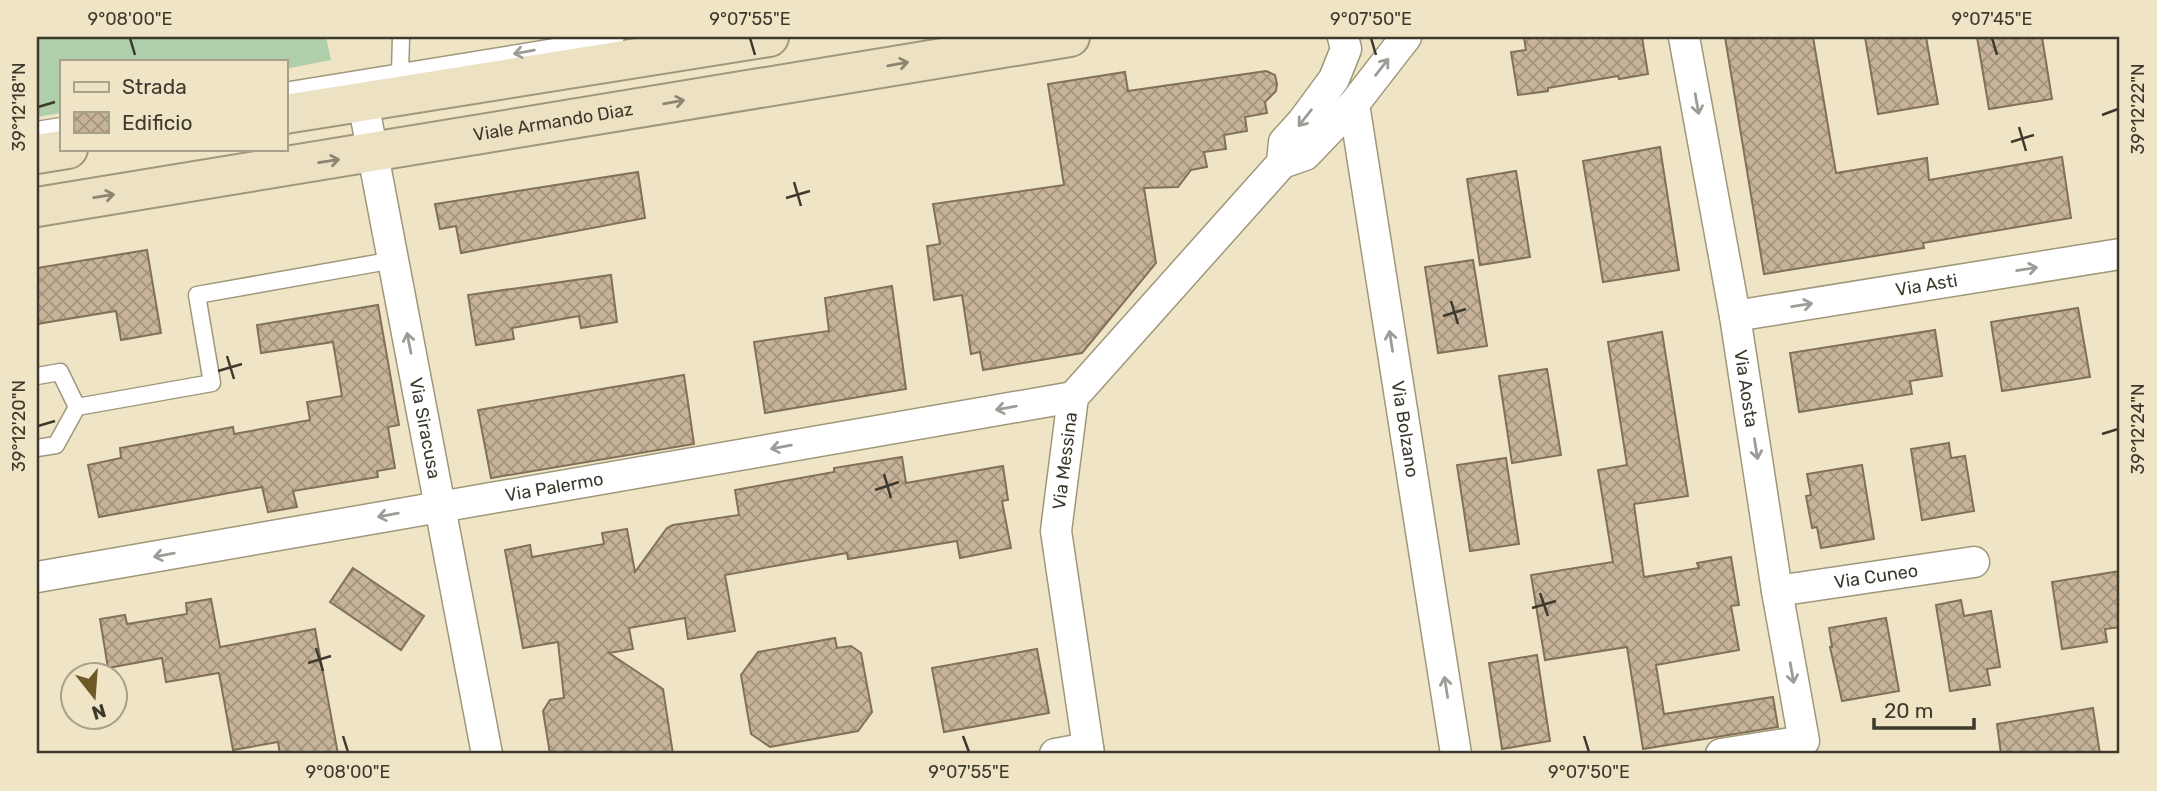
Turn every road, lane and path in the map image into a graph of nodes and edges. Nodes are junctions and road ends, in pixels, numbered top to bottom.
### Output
1 (401, 37) edge
2 (616, 37) edge
3 (769, 37) edge
4 (1070, 37) edge
5 (1343, 37) edge
6 (1406, 37) edge
7 (1684, 37) edge
8 (400, 73) junction
9 (287, 91) edge
10 (363, 102) junction
11 (1354, 104) junction
12 (287, 114) edge
13 (60, 126) edge
14 (37, 130) edge
15 (62, 150) edge
16 (374, 153) junction
17 (37, 154) edge
18 (1282, 163) junction
19 (37, 207) edge
20 (2120, 254) edge
21 (394, 260) junction
22 (1735, 316) junction
23 (37, 376) edge
24 (1073, 397) junction
25 (77, 407) junction
26 (37, 448) edge
27 (439, 506) junction
28 (1974, 562) dead end
29 (37, 578) edge
30 (1777, 591) junction
31 (1088, 751) edge
32 (487, 754) edge
33 (1055, 754) edge
34 (1456, 754) edge
35 (1721, 754) edge

1 - 8 lane
2 -> 8 lane
3 - 10 main road
16 -> 4 main road, Viale Armando Diaz
5 -> 18 street, Via Messina
11 -> 6 street, Via Messina
7 -> 22 street, Via Aosta
8 - 9 lane
10 - 12 main road
10 - 16 street, Via Siracusa
11 - 18 street, Via Messina
34 -> 11 street, Via Bolzano
13 - 14 lane
15 - 17 main road
19 -> 16 main road, Viale Armando Diaz
16 - 21 street, Via Siracusa
18 - 24 street, Via Messina
22 -> 20 street, Via Asti
21 - 25 lane
27 -> 21 street, Via Siracusa
22 -> 30 street, Via Aosta
23 - 25 lane
24 -> 27 street, Via Palermo
24 - 31 street, Via Messina
25 - 26 lane
27 -> 29 street, Via Palermo
27 - 32 street, Via Siracusa
28 - 30 street, Via Cuneo
30 -> 35 street, Via Aosta
31 - 33 street

